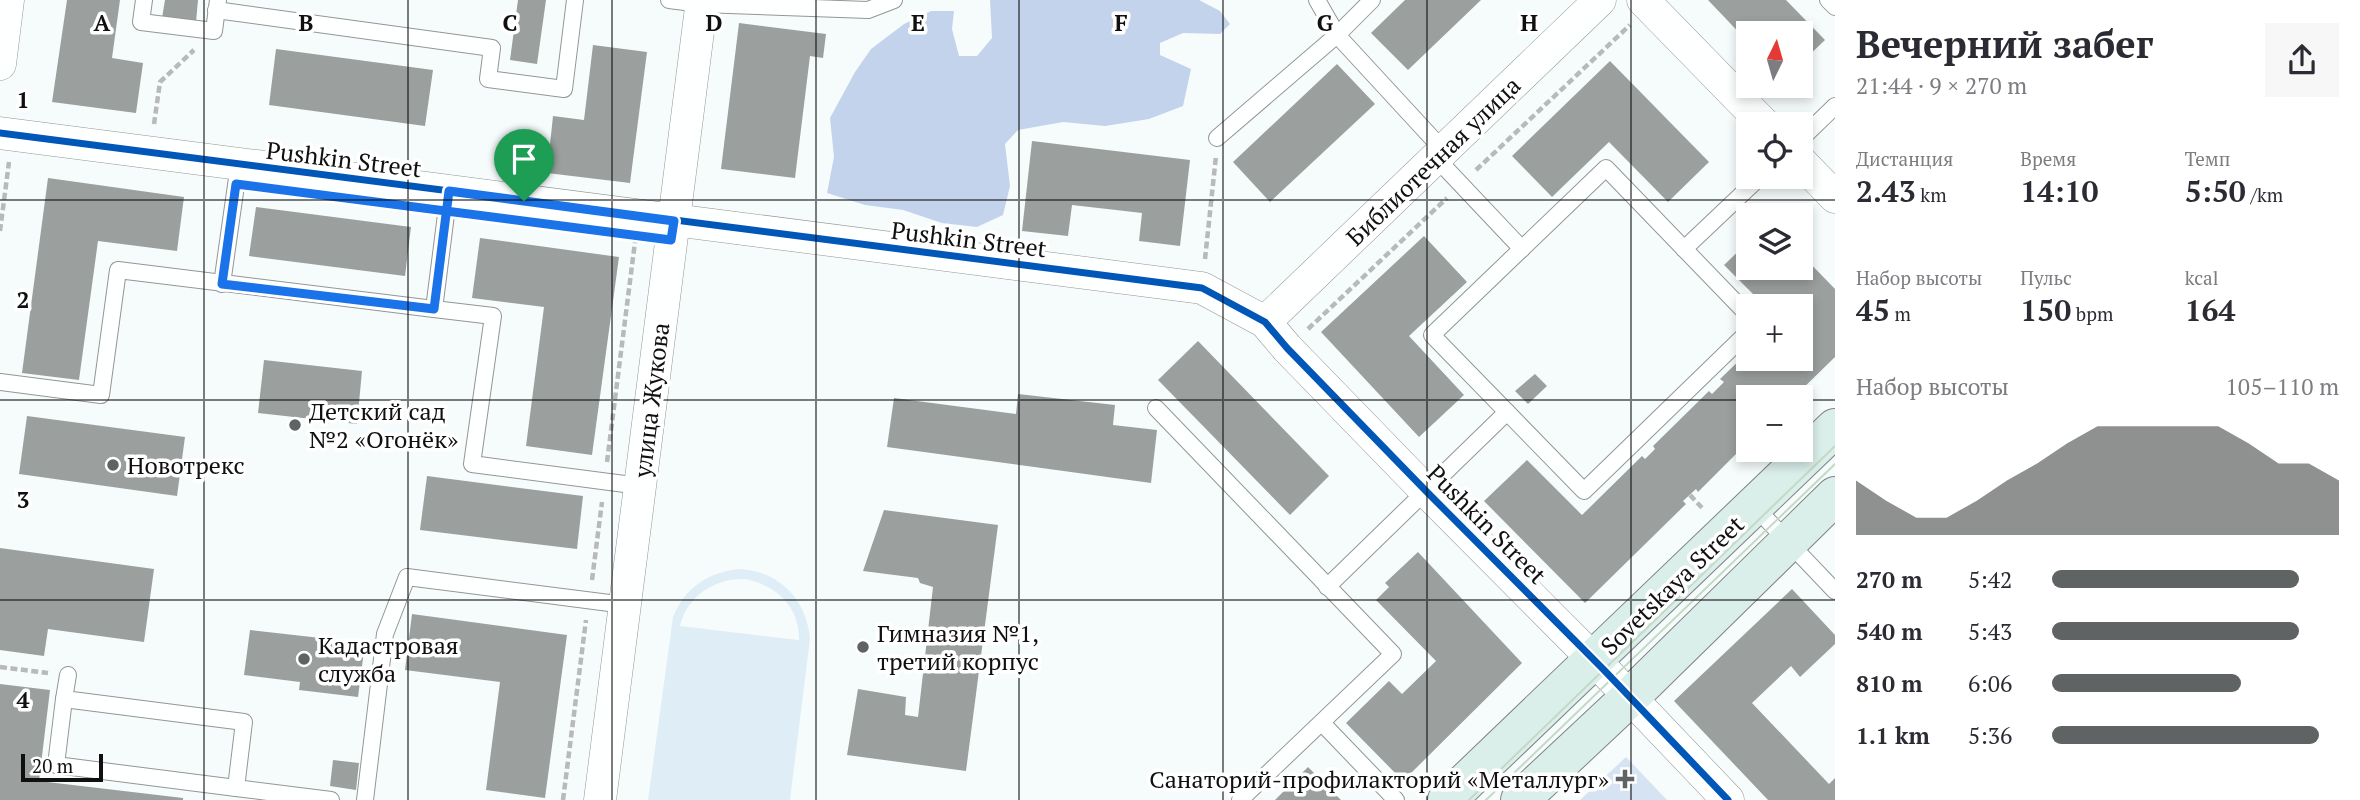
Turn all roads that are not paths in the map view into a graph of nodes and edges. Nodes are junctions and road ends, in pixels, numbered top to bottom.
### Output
1 (9, 0) edge
2 (144, 0) edge
3 (575, 0) edge
4 (668, 0) edge
5 (894, 0) edge
6 (1317, 0) edge
7 (1373, 0) edge
8 (1600, 0) edge
9 (1643, 0) edge
10 (1828, 0) edge
11 (702, 2) edge
12 (217, 5) edge
13 (1835, 7) edge
14 (1336, 35) junction
15 (0, 64) edge
16 (1835, 106) edge
17 (1752, 112) edge
18 (1813, 127) edge
19 (1217, 138) road end
20 (5, 144) edge
21 (1440, 154) junction
22 (239, 164) junction
23 (1813, 174) edge
24 (1747, 189) edge
25 (449, 191) junction
26 (1835, 197) edge
27 (673, 230) junction
28 (1522, 249) junction
29 (1684, 249) junction
30 (222, 284) junction
31 (1736, 303) edge
32 (434, 309) junction
33 (1265, 322) junction
34 (1736, 344) edge
35 (0, 382) edge
36 (1156, 408) dead end
37 (1507, 412) junction
38 (1835, 428) edge
39 (640, 485) junction
40 (1425, 490) junction
41 (1835, 496) edge
42 (1754, 506) junction
43 (1788, 542) junction
44 (1327, 587) junction
45 (1835, 590) edge
46 (625, 605) junction
47 (1594, 660) junction
48 (68, 675) road end
49 (1629, 697) junction
50 (64, 699) junction
51 (1322, 723) junction
52 (236, 788) junction
53 (331, 800) edge
54 (365, 800) edge
55 (600, 800) edge
56 (1240, 800) edge
57 (1396, 800) edge
58 (1447, 800) edge
59 (1520, 800) edge
60 (1728, 800) edge

1 - 15 street
2 - 12 lane
3 - 12 lane
4 - 11 lane
5 - 11 lane
6 - 14 lane
7 - 14 lane
8 - 21 street, Библиотечная улица
9 - 17 street
10 - 13 lane
11 - 27 street, улица Жукова
14 - 19 lane
14 - 21 lane
16 - 18 lane
20 - 22 street, Pushkin Street
21 - 28 lane
21 - 33 street, Библиотечная улица
22 - 25 street, Pushkin Street
22 - 30 lane
23 - 26 street
24 - 29 lane
25 - 27 street, Pushkin Street
25 - 32 lane
27 - 33 street, Pushkin Street
27 - 39 street, улица Жукова
28 - 29 lane
28 - 37 lane
29 - 31 lane
30 - 32 lane
30 - 35 lane
32 - 39 lane
33 - 40 street, Pushkin Street
34 - 37 lane
36 - 44 lane
37 - 40 lane
38 - 42 main road, Sovetskaya Street
39 - 46 street, улица Жукова
40 - 44 lane
40 - 47 street, Pushkin Street
41 - 43 main road, Sovetskaya Street
42 - 43 lane
42 - 47 main road, Sovetskaya Street
43 - 45 lane
43 - 49 main road, Sovetskaya Street
44 - 51 lane
46 - 54 lane
46 - 55 street, улица Жукова
47 - 49 street, Pushkin Street
47 - 58 main road, Sovetskaya Street
48 - 50 lane
49 - 59 main road, Sovetskaya Street
49 - 60 street, Pushkin Street
50 - 52 lane
50 - 52 lane
51 - 56 lane
51 - 57 lane
52 - 53 lane

